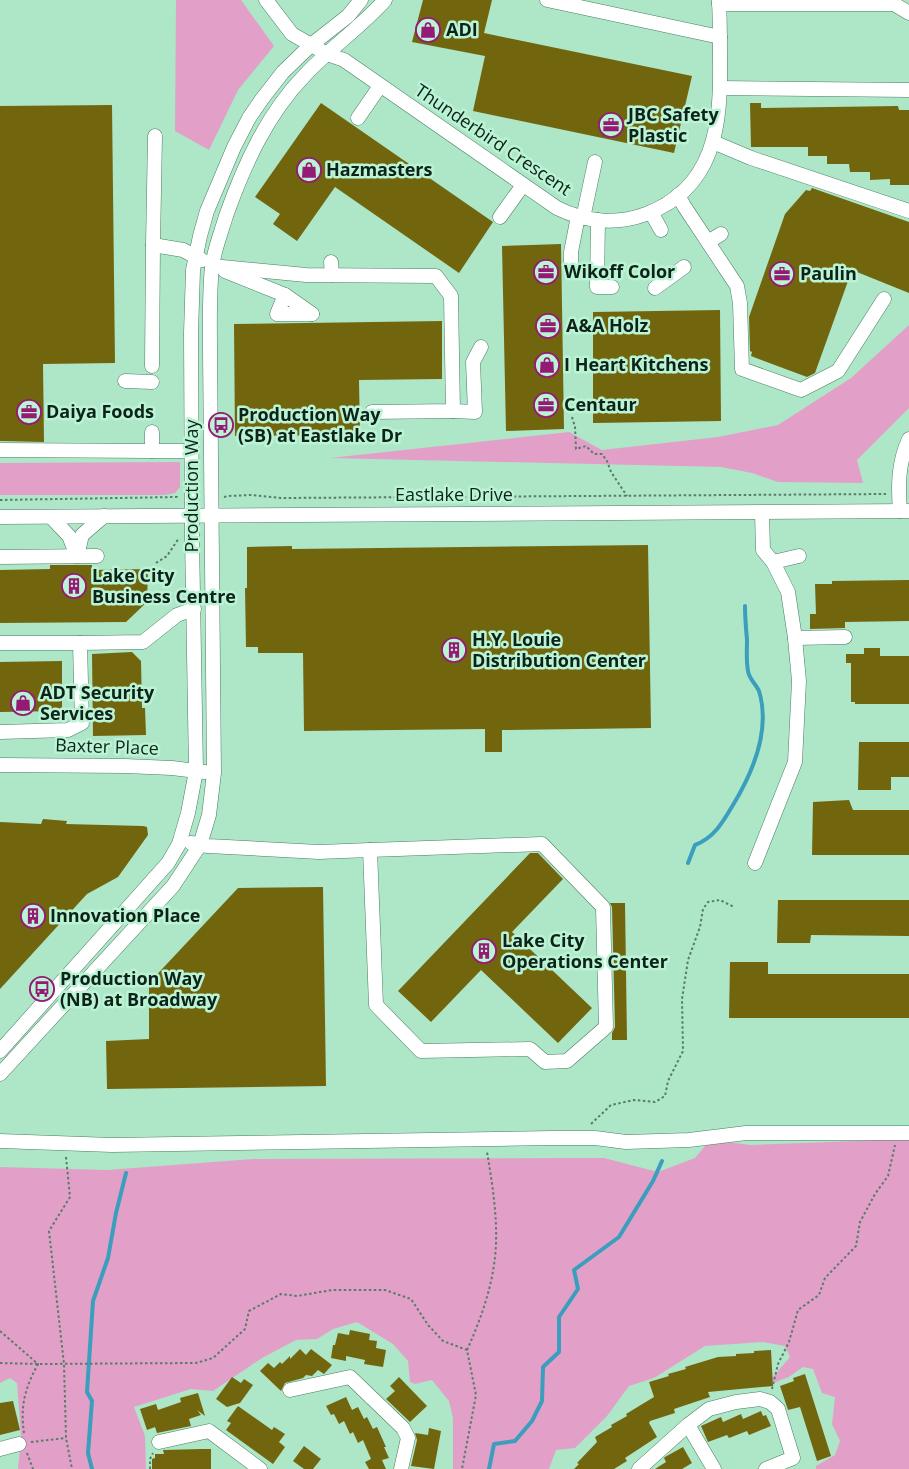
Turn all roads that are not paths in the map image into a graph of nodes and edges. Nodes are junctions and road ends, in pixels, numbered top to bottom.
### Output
1 (361, 0) edge
2 (385, 0) edge
3 (546, 0) edge
4 (270, 1) edge
5 (719, 2) edge
6 (909, 13) edge
7 (720, 37) junction
8 (311, 45) junction
9 (327, 54) junction
10 (380, 86) junction
11 (720, 88) junction
12 (909, 90) edge
13 (358, 118) dead end
14 (155, 136) dead end
15 (713, 142) junction
16 (595, 162) dead end
17 (523, 185) junction
18 (678, 195) junction
19 (909, 210) edge
20 (651, 212) junction
21 (500, 216) dead end
22 (580, 217) junction
23 (598, 220) junction
24 (661, 230) dead end
25 (721, 234) dead end
26 (708, 242) junction
27 (153, 245) junction
28 (195, 256) junction
29 (571, 262) dead end
30 (212, 266) junction
31 (684, 267) dead end
32 (612, 287) dead end
33 (655, 288) dead end
34 (285, 295) dead end
35 (884, 299) dead end
36 (482, 347) dead end
37 (152, 366) dead end
38 (125, 381) dead end
39 (152, 382) dead end
40 (372, 412) dead end
41 (453, 412) junction
42 (152, 432) dead end
43 (909, 439) edge
44 (0, 450) edge
45 (152, 451) junction
46 (192, 451) junction
47 (904, 511) edge
48 (762, 513) junction
49 (192, 515) junction
50 (212, 515) junction
51 (51, 516) junction
52 (104, 516) junction
53 (0, 517) edge
54 (0, 556) edge
55 (77, 556) junction
56 (97, 556) dead end
57 (799, 556) dead end
58 (773, 562) junction
59 (194, 609) junction
60 (846, 637) dead end
61 (795, 638) junction
62 (0, 643) edge
63 (80, 643) junction
64 (0, 732) edge
65 (0, 765) edge
66 (196, 771) junction
67 (214, 773) junction
68 (180, 840) junction
69 (200, 844) junction
70 (370, 850) junction
71 (754, 863) dead end
72 (0, 1051) edge
73 (0, 1074) edge
74 (903, 1133) edge
75 (0, 1141) edge
76 (290, 1390) dead end
77 (688, 1425) junction
78 (159, 1442) road end
79 (22, 1444) road end
80 (0, 1449) edge
81 (260, 1469) edge
82 (401, 1469) edge
83 (639, 1469) edge
84 (714, 1469) edge
85 (766, 1469) edge

1 - 8 street, Production Way
2 - 9 street, Production Way
3 - 7 street
4 - 8 street, Thunderbird Crescent
5 - 6 street
5 - 7 street, Thunderbird Crescent
7 - 11 street, Thunderbird Crescent
8 - 9 street, Thunderbird Crescent
8 - 28 street, Production Way
9 - 10 street, Thunderbird Crescent
9 - 30 street, Production Way
10 - 13 street
10 - 17 street, Thunderbird Crescent
11 - 12 street
11 - 15 street, Thunderbird Crescent
14 - 27 street
15 - 18 street, Thunderbird Crescent
15 - 19 street
16 - 22 street
17 - 21 street
17 - 22 street, Thunderbird Crescent
18 - 20 street, Thunderbird Crescent
18 - 26 street
20 - 23 street, Thunderbird Crescent
20 - 24 street
22 - 23 street, Thunderbird Crescent
22 - 29 street
23 - 32 street
25 - 26 street
26 - 35 street
27 - 28 street
27 - 37 street
28 - 30 street
28 - 46 street, Production Way
30 - 34 street
30 - 41 street
30 - 50 street, Production Way
31 - 33 street
36 - 41 street
38 - 39 street
40 - 41 street
42 - 45 street
43 - 47 street
44 - 45 street
45 - 46 street
46 - 49 street, Production Way
47 - 48 street, Eastlake Drive
48 - 50 street, Eastlake Drive
48 - 58 street
49 - 50 street, Eastlake Drive
49 - 52 street, Eastlake Drive
49 - 59 street, Production Way
50 - 67 street, Production Way
51 - 52 street, Eastlake Drive
51 - 53 street, Eastlake Drive
51 - 55 street
52 - 55 street
54 - 55 street
55 - 56 street
57 - 58 street
58 - 61 street
59 - 63 street
59 - 66 street, Production Way
60 - 61 street
61 - 71 street
62 - 63 street
63 - 64 street
65 - 66 street, Baxter Place
66 - 67 street, Baxter Place
66 - 68 street, Production Way
67 - 69 street, Production Way
68 - 69 street
68 - 72 street, Production Way
69 - 70 street
69 - 73 street, Production Way
70 - 70 street
74 - 75 street
76 - 82 street
77 - 83 street
77 - 84 street
77 - 85 street
78 - 81 street
79 - 80 street

